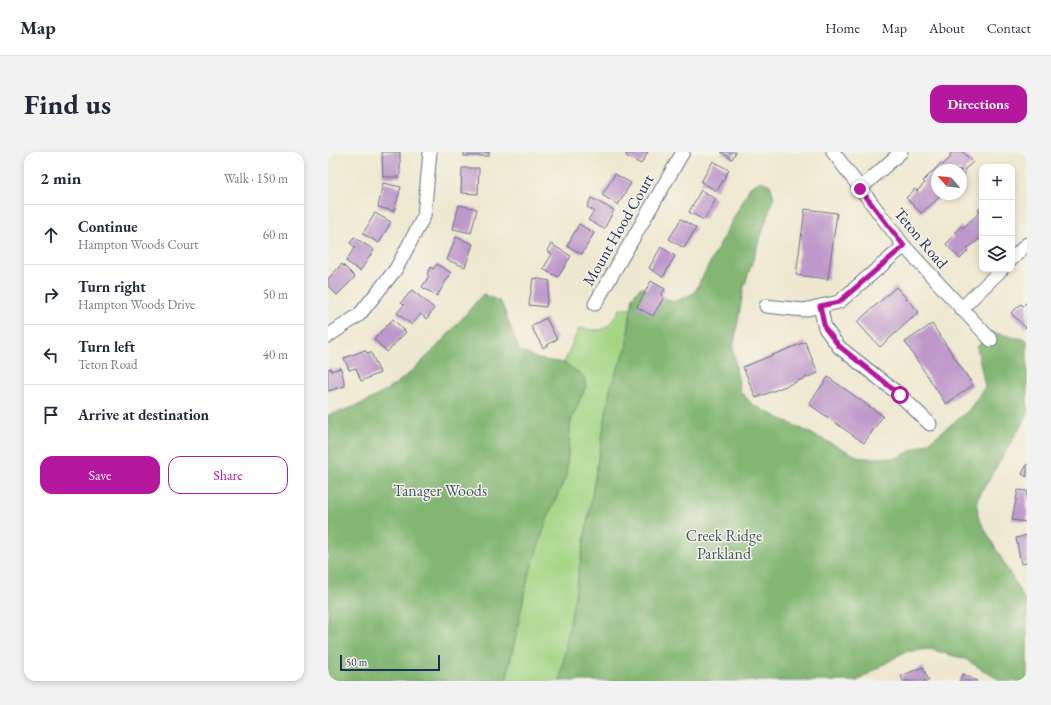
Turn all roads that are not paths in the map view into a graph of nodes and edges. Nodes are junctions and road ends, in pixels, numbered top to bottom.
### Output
1 (430, 152) edge
2 (683, 152) edge
3 (833, 152) edge
4 (901, 152) edge
5 (860, 189) junction
6 (1027, 244) edge
7 (904, 246) junction
8 (1015, 256) edge
9 (999, 272) edge
10 (595, 304) dead end
11 (766, 306) dead end
12 (820, 306) junction
13 (962, 309) junction
14 (328, 336) edge
15 (991, 340) dead end
16 (930, 424) dead end

1 - 14 street
2 - 10 street, Mount Hood Court
3 - 5 street, Teton Road
4 - 5 street
5 - 7 street, Teton Road
6 - 8 street
7 - 12 street
7 - 13 street, Teton Road
9 - 13 street
11 - 12 street
12 - 16 street
13 - 15 street, Teton Road

